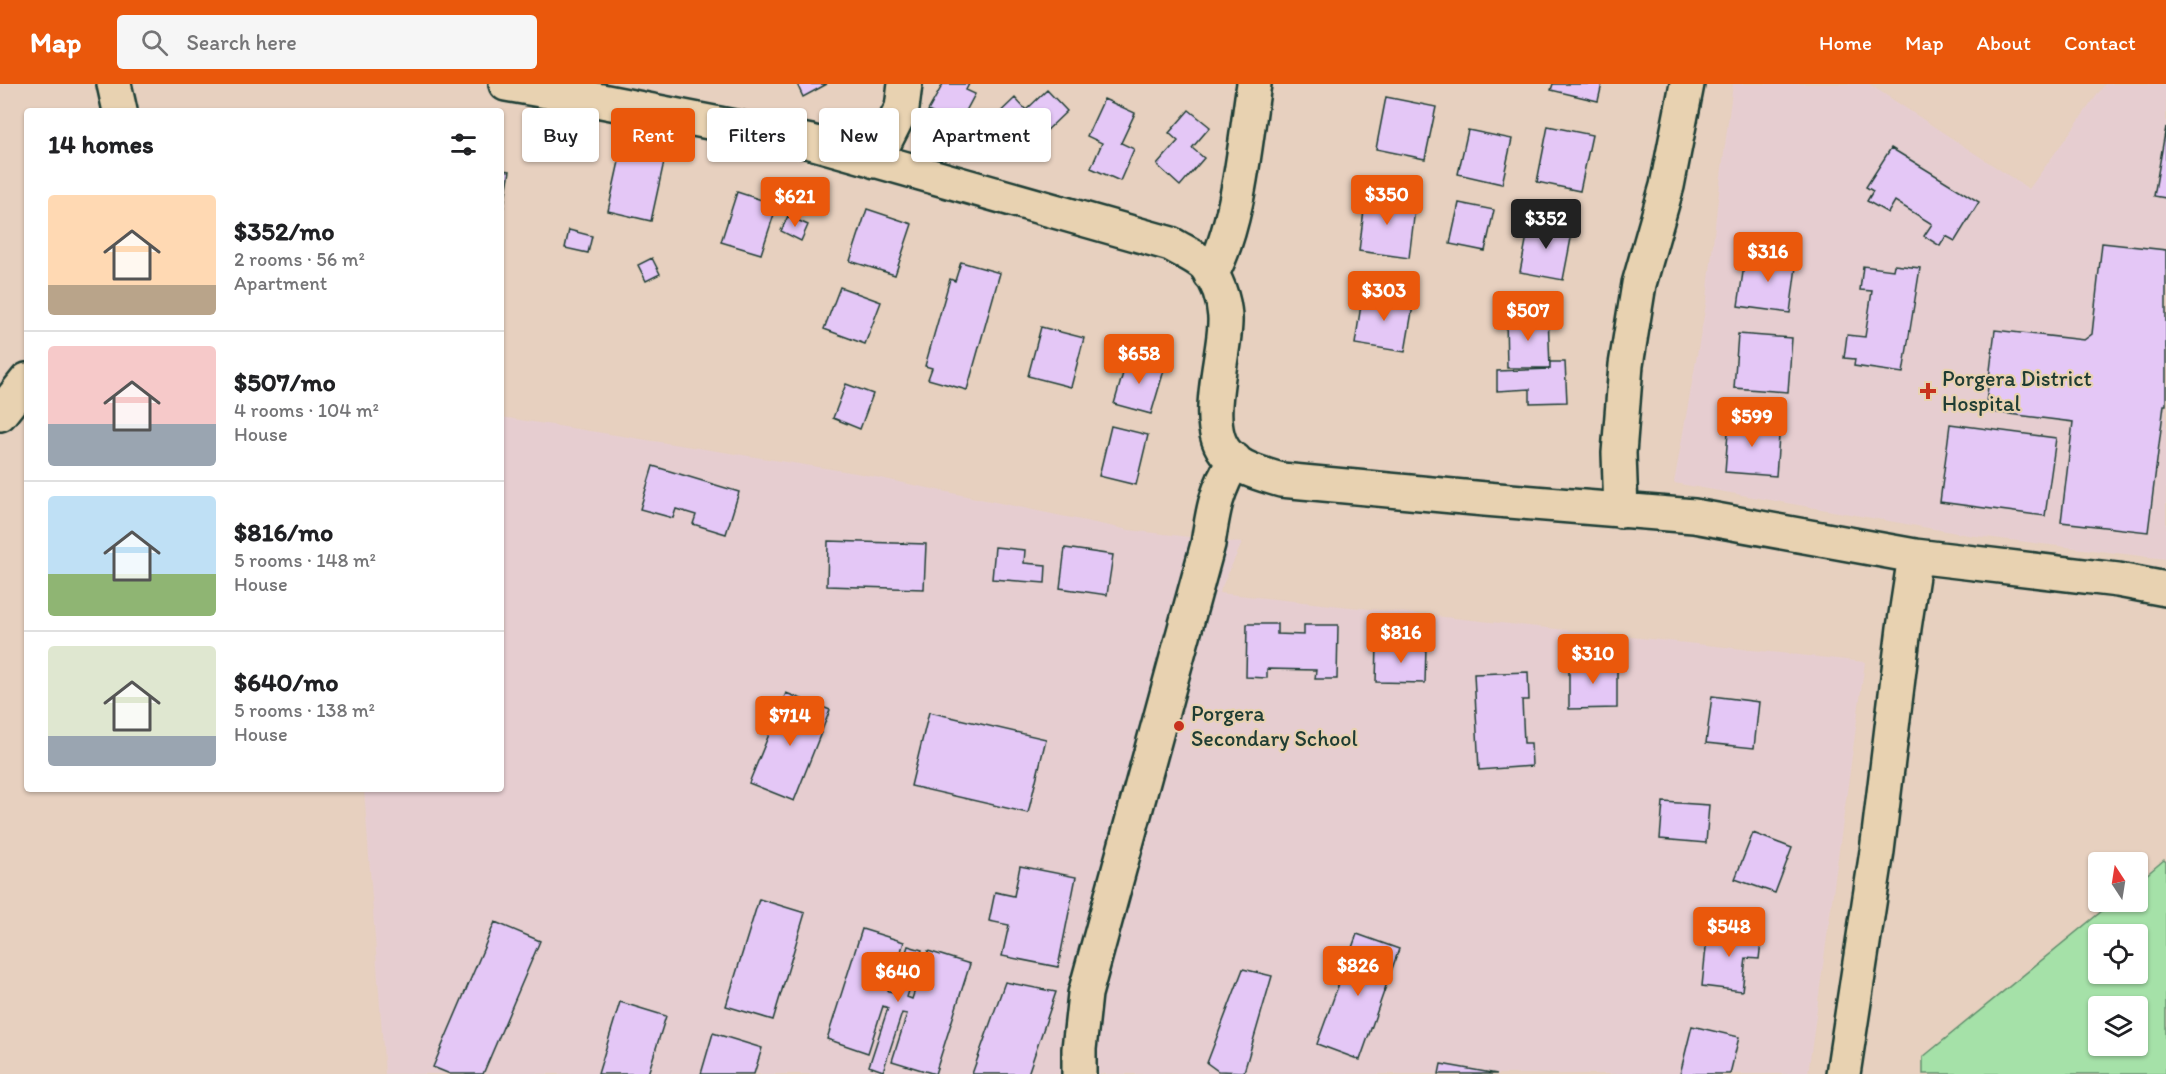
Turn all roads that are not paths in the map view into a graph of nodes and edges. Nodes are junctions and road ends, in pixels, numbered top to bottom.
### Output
1 (114, 84) edge
2 (506, 84) edge
3 (905, 84) edge
4 (1254, 84) edge
5 (1687, 84) edge
6 (119, 108) edge
7 (899, 114) edge
8 (819, 144) edge
9 (879, 162) edge
10 (1211, 275) junction
11 (24, 384) edge
12 (0, 414) edge
13 (1235, 460) junction
14 (1621, 511) junction
15 (1915, 556) junction
16 (2166, 589) edge
17 (1079, 1074) edge
18 (1843, 1074) edge

1 - 6 street
2 - 8 street
3 - 7 street
4 - 10 street
5 - 14 street
9 - 10 street
10 - 13 street
11 - 12 street
13 - 14 street
13 - 17 street
14 - 15 street
15 - 16 street
15 - 18 street

